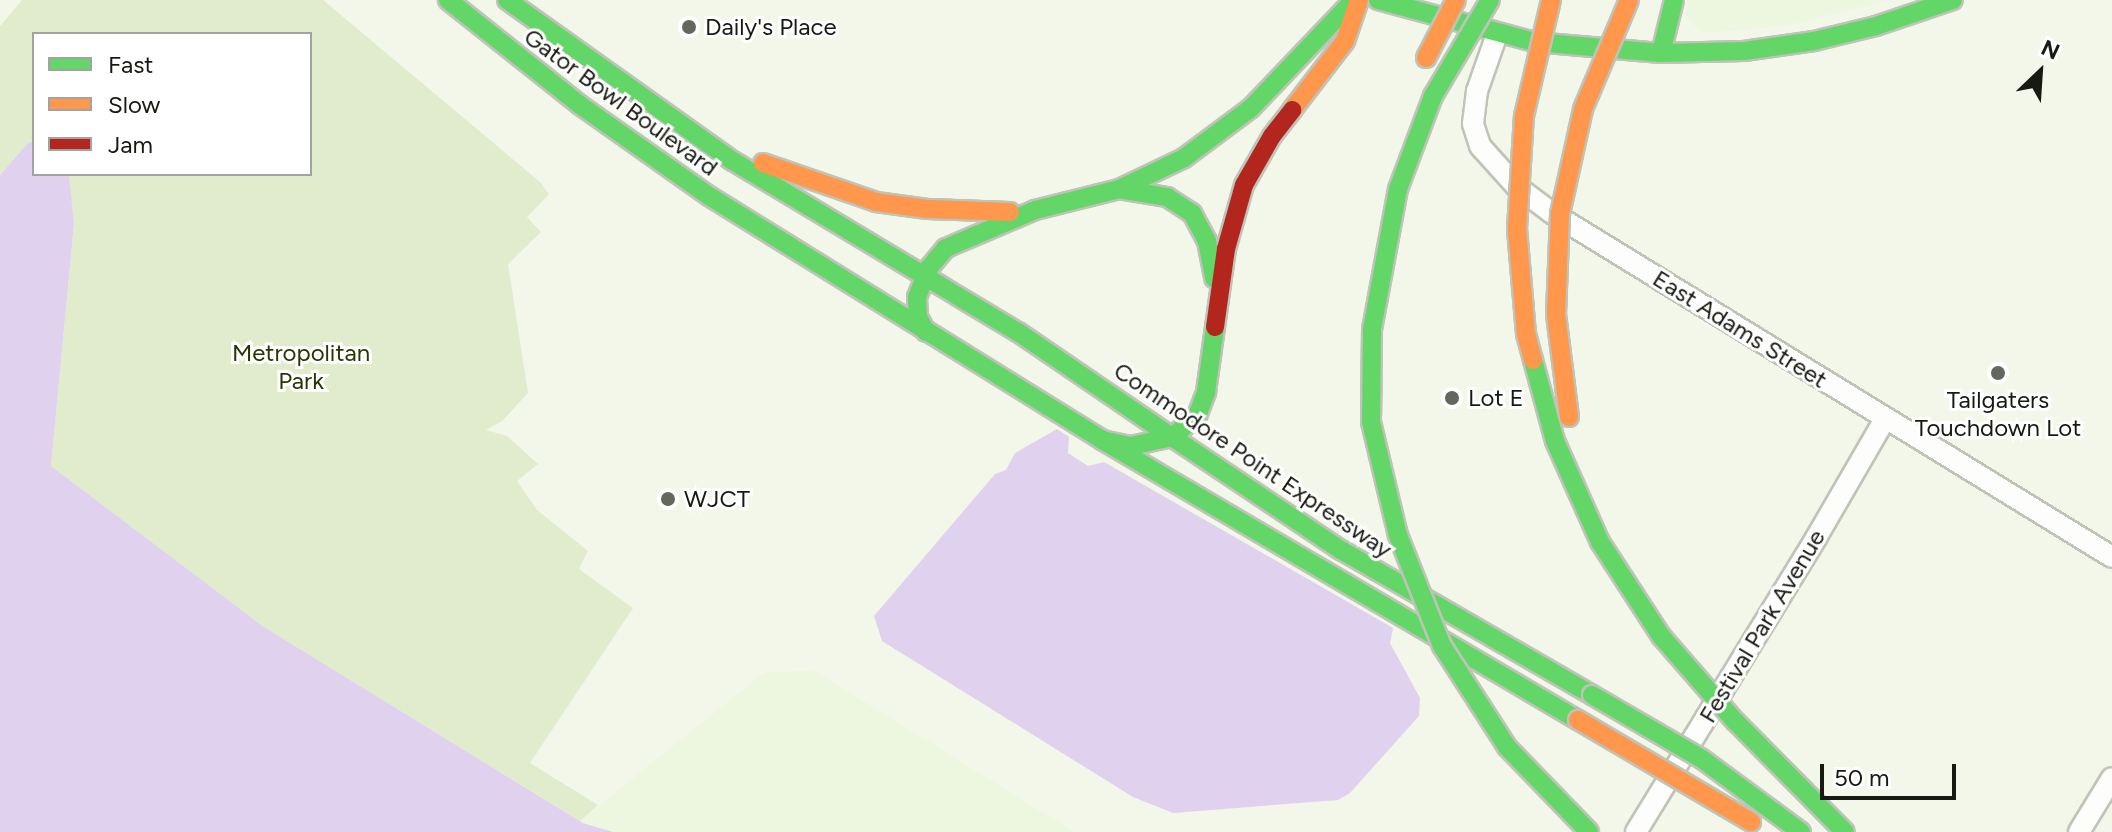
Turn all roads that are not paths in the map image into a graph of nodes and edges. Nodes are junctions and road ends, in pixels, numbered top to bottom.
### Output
1 (448, 0) edge
2 (507, 0) edge
3 (1357, 0) edge
4 (1378, 0) edge
5 (1456, 0) edge
6 (1490, 0) edge
7 (1551, 0) edge
8 (1629, 0) edge
9 (1674, 0) edge
10 (1953, 0) edge
11 (1497, 34) junction
12 (1661, 53) junction
13 (1418, 73) dead end
14 (680, 125) junction
15 (1119, 189) junction
16 (1035, 210) junction
17 (925, 276) junction
18 (1360, 289) dead end
19 (1218, 298) junction
20 (926, 332) junction
21 (1369, 402) junction
22 (1885, 419) junction
23 (1172, 437) junction
24 (1102, 440) junction
25 (2112, 557) edge
26 (1661, 636) junction
27 (2112, 778) edge
28 (1589, 832) edge
29 (1636, 832) edge
30 (1766, 832) edge
31 (1801, 832) edge
32 (1845, 832) edge
33 (2079, 832) edge

1 - 20 main road, Gator Bowl Boulevard
2 - 14 main road, Gator Bowl Boulevard
3 - 15 main road
3 - 19 main road
4 - 11 main road
5 - 13 main road, bridge
6 - 21 main road, bridge
7 - 26 main road, bridge
8 - 26 main road, bridge
9 - 12 main road
10 - 12 main road
11 - 12 main road
11 - 22 street, East Adams Street
14 - 16 main road
14 - 17 main road, Commodore Point Expressway
15 - 16 main road
15 - 19 main road
16 - 17 main road
17 - 20 main road
17 - 23 main road, Commodore Point Expressway
18 - 21 main road, bridge
19 - 23 main road
20 - 24 main road
21 - 28 main road, bridge
22 - 25 street, East Adams Street
22 - 29 street, Festival Park Avenue
23 - 24 main road
23 - 31 main road, Commodore Point Expressway, bridge
24 - 30 main road, bridge
26 - 32 main road, bridge
27 - 33 street

